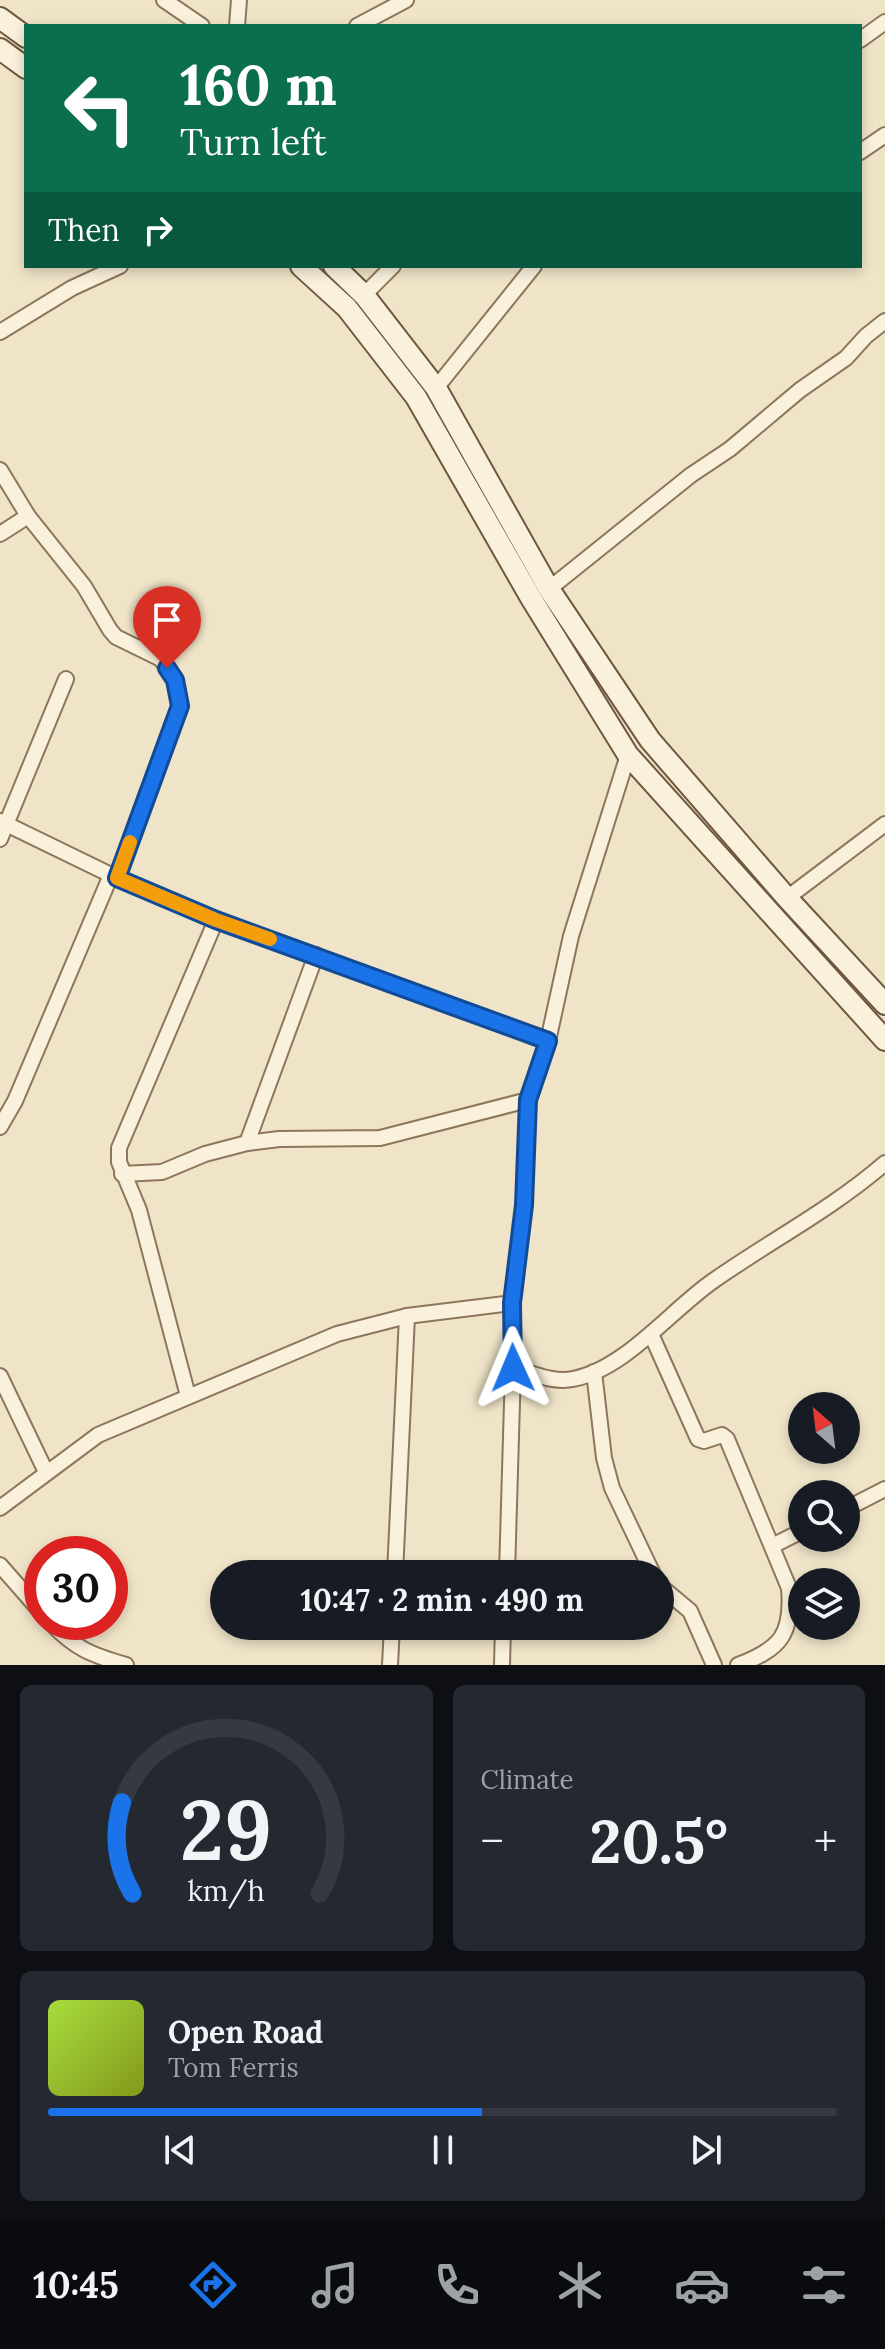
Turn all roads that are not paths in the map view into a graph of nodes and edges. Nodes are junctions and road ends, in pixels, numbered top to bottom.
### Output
1 (164, 0) edge
2 (239, 0) edge
3 (406, 0) edge
4 (0, 18) edge
5 (885, 22) edge
6 (199, 24) edge
7 (237, 24) edge
8 (361, 24) edge
9 (24, 36) edge
10 (862, 39) edge
11 (0, 49) edge
12 (24, 67) edge
13 (885, 135) edge
14 (862, 151) edge
15 (116, 268) edge
16 (303, 268) edge
17 (336, 268) edge
18 (391, 268) edge
19 (532, 268) edge
20 (364, 295) junction
21 (885, 321) edge
22 (0, 332) edge
23 (436, 388) junction
24 (0, 470) edge
25 (28, 516) junction
26 (0, 534) edge
27 (549, 589) junction
28 (66, 679) dead end
29 (628, 755) junction
30 (3, 823) edge
31 (885, 824) edge
32 (0, 839) edge
33 (114, 877) junction
34 (787, 898) junction
35 (216, 920) junction
36 (316, 955) junction
37 (885, 1004) edge
38 (885, 1040) edge
39 (548, 1041) junction
40 (528, 1100) junction
41 (0, 1127) edge
42 (247, 1143) junction
43 (885, 1163) edge
44 (122, 1174) junction
45 (512, 1303) junction
46 (407, 1316) junction
47 (651, 1334) junction
48 (513, 1368) junction
49 (594, 1372) junction
50 (0, 1376) edge
51 (188, 1396) junction
52 (46, 1472) junction
53 (885, 1489) edge
54 (860, 1502) edge
55 (0, 1508) edge
56 (788, 1538) edge
57 (772, 1546) junction
58 (396, 1560) edge
59 (507, 1560) edge
60 (646, 1560) edge
61 (2, 1571) edge
62 (24, 1594) edge
63 (674, 1598) edge
64 (67, 1640) edge
65 (391, 1640) edge
66 (503, 1640) edge
67 (98, 1657) junction
68 (84, 1665) edge
69 (126, 1665) edge
70 (390, 1665) edge
71 (502, 1665) edge
72 (714, 1665) edge
73 (738, 1665) edge

1 - 6 street
2 - 7 street
3 - 8 street
4 - 9 street
5 - 10 street
11 - 12 street
13 - 14 street
15 - 22 street
16 - 29 street
17 - 20 street
18 - 20 street
19 - 23 street
20 - 23 street
21 - 27 street
23 - 27 street
24 - 25 street
25 - 26 street
25 - 33 street
27 - 34 street
28 - 30 street
29 - 38 street
29 - 39 street
30 - 32 street
30 - 33 street
31 - 34 street
33 - 35 street
33 - 41 street
34 - 37 street
35 - 36 street
35 - 44 street
36 - 39 street
36 - 42 street
39 - 40 street
40 - 42 street
40 - 45 street
42 - 44 street
43 - 47 street
44 - 51 street
45 - 46 street
45 - 48 street
46 - 51 street
46 - 58 street
47 - 49 street
47 - 57 street
48 - 49 street
48 - 59 street
49 - 60 street
50 - 52 street
51 - 52 street
52 - 55 street
53 - 54 street
56 - 57 street
57 - 73 street
61 - 62 street
63 - 72 street
64 - 67 street
65 - 70 street
66 - 71 street
67 - 68 street
67 - 69 street

